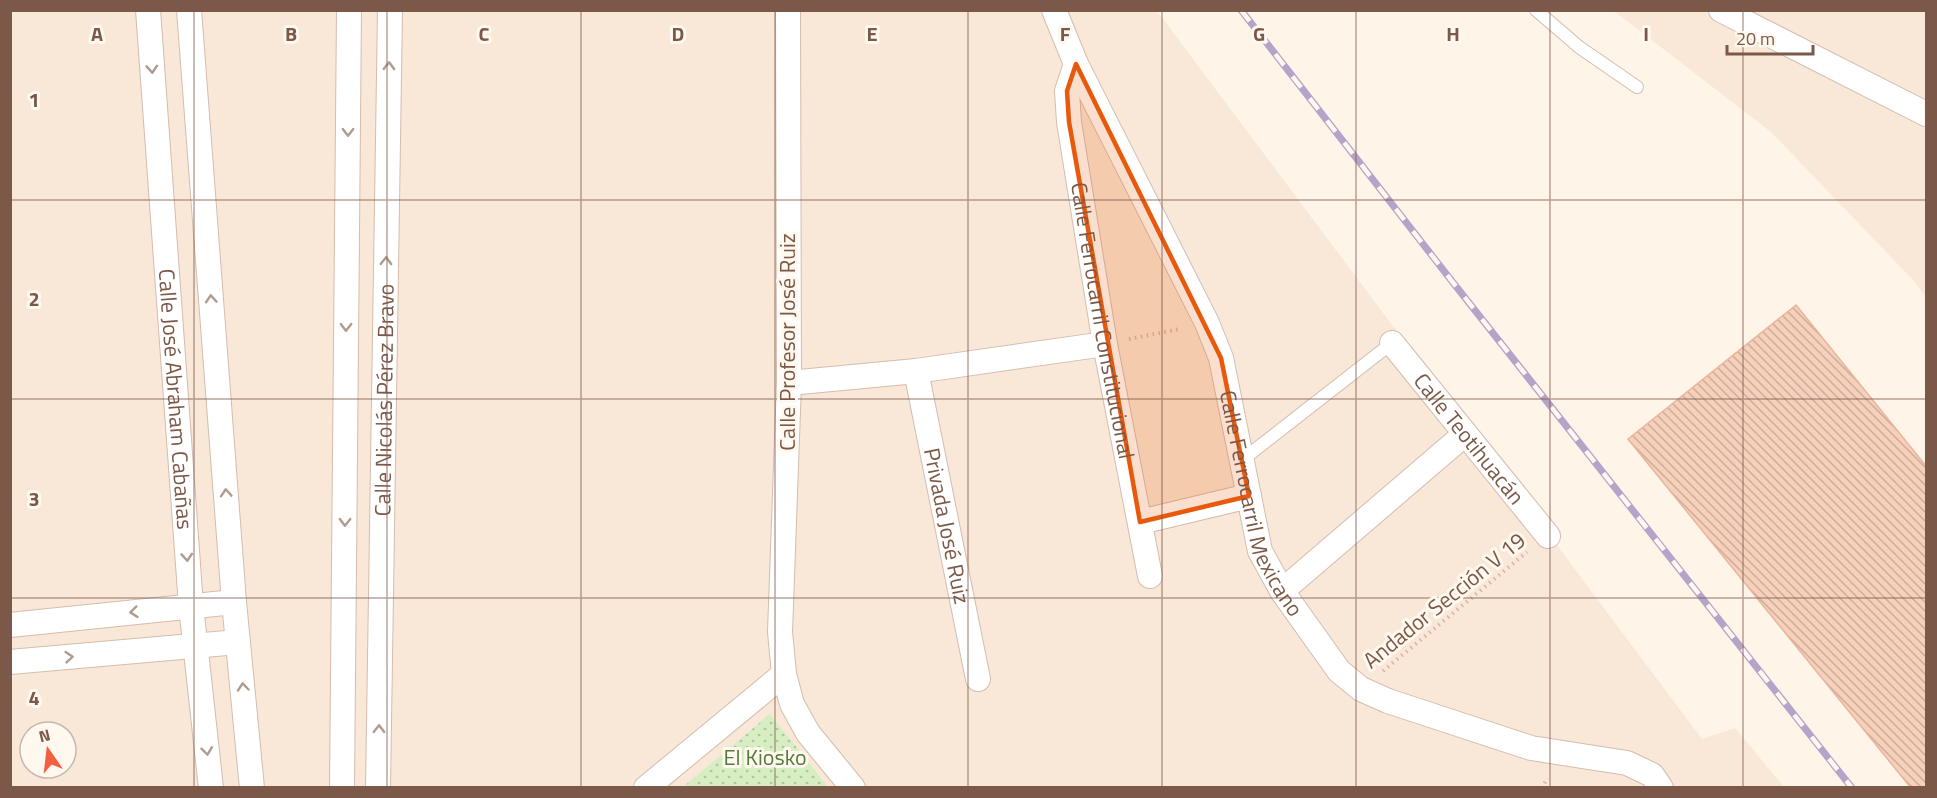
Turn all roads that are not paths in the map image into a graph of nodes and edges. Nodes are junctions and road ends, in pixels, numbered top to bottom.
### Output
1 (148, 10) edge
2 (189, 10) edge
3 (349, 10) edge
4 (390, 10) edge
5 (788, 10) edge
6 (1054, 10) edge
7 (1536, 10) edge
8 (1721, 10) edge
9 (1076, 64) junction
10 (1637, 87) dead end
11 (1926, 114) edge
12 (1392, 343) joint
13 (1104, 344) junction
14 (916, 371) junction
15 (789, 383) junction
16 (1465, 434) junction
17 (1242, 460) junction
18 (1249, 496) junction
19 (1140, 522) junction
20 (1548, 536) road end
21 (1150, 576) dead end
22 (1282, 591) junction
23 (234, 602) junction
24 (190, 606) junction
25 (10, 625) edge
26 (238, 642) junction
27 (194, 646) junction
28 (10, 662) edge
29 (784, 674) junction
30 (978, 679) dead end
31 (211, 788) edge
32 (252, 788) edge
33 (342, 788) edge
34 (378, 788) edge
35 (646, 788) edge
36 (853, 788) edge
37 (1661, 788) edge

1 -> 24 street, Calle José Abraham Cabañas
23 -> 2 street, Calle José Abraham Cabañas
3 -> 33 street, Calle Nicolás Pérez Bravo
34 -> 4 street, Calle Nicolás Pérez Bravo
5 - 15 street, Calle Profesor José Ruiz
6 - 9 street, Calle Ferrocarril Mexicano
7 - 10 lane
8 - 11 street
9 - 13 street, Calle Ferrocarril Constitucional
9 - 17 street, Calle Ferrocarril Mexicano
12 - 16 street, Calle Teotihuacán
12 - 17 lane
13 - 14 street
13 - 19 street, Calle Ferrocarril Constitucional
14 - 15 street
14 - 30 street, Privada José Ruiz
15 - 29 street, Calle Profesor José Ruiz
16 - 20 street, Calle Teotihuacán
16 - 22 street
17 - 18 street, Calle Ferrocarril Mexicano
18 - 19 street
18 - 22 street, Calle Ferrocarril Mexicano
19 - 21 street, Calle Ferrocarril Constitucional
22 - 37 street, Calle Ferrocarril Mexicano
23 - 24 street
23 - 26 street, Calle José Abraham Cabañas
24 -> 25 street
24 - 27 street, Calle José Abraham Cabañas
26 - 27 street
32 -> 26 street, Calle José Abraham Cabañas
28 -> 27 street
27 -> 31 street, Calle José Abraham Cabañas
29 - 35 street
29 - 36 street, Calle Profesor José Ruiz

